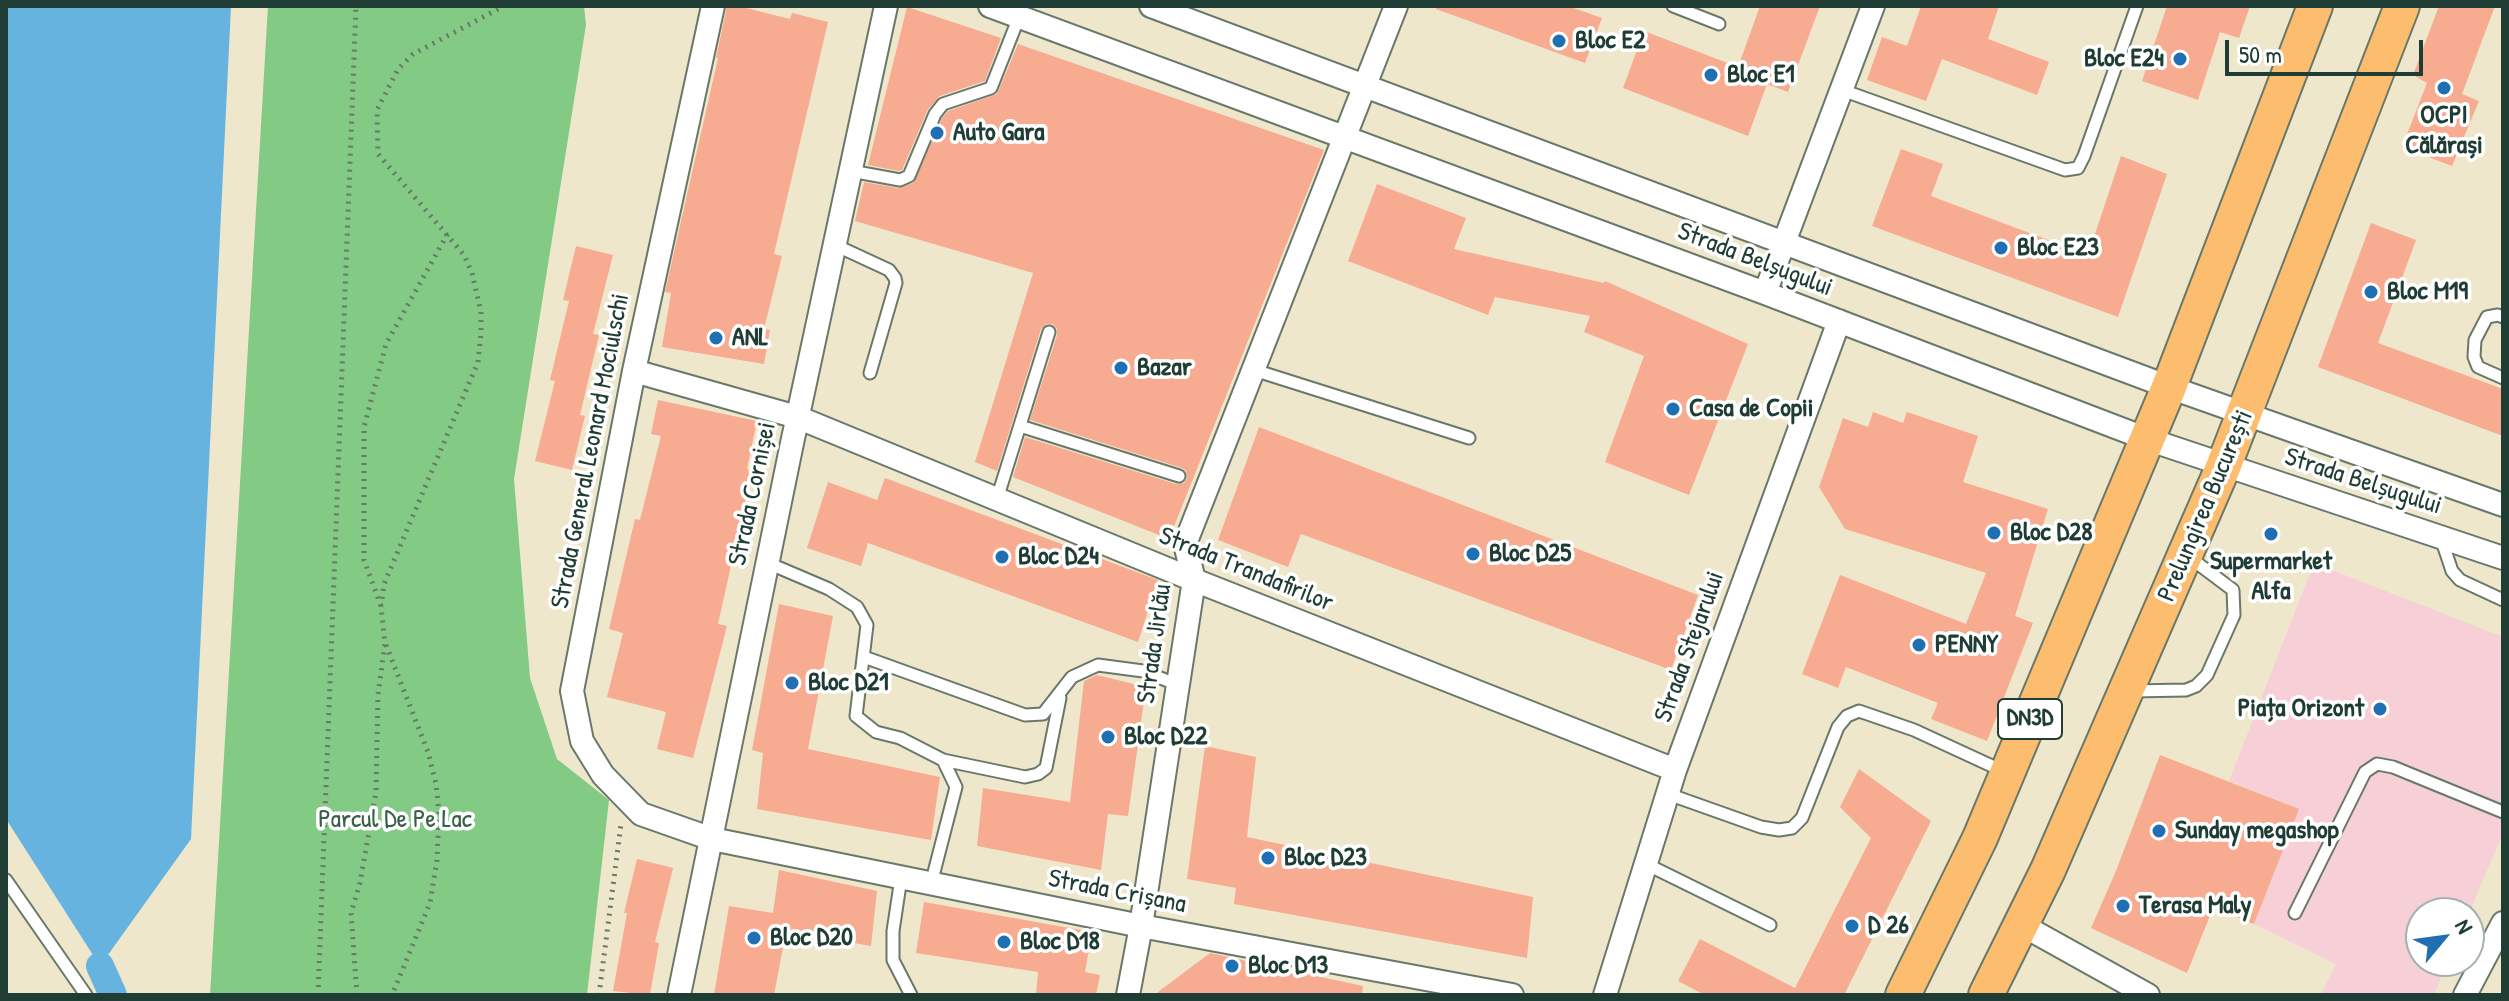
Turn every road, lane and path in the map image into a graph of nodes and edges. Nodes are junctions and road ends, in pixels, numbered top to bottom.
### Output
1 (356, 6) edge
2 (504, 6) edge
3 (713, 6) edge
4 (886, 6) edge
5 (990, 6) edge
6 (1151, 6) edge
7 (1396, 6) edge
8 (1673, 6) edge
9 (1873, 6) edge
10 (2137, 6) edge
11 (2315, 6) edge
12 (2402, 6) edge
13 (1019, 17) junction
14 (1719, 24) dead end
15 (1364, 87) junction
16 (1842, 90) junction
17 (1344, 136) junction
18 (851, 171) junction
19 (448, 233) junction
20 (835, 245) junction
21 (1783, 245) junction
22 (1765, 293) junction
23 (2503, 317) edge
24 (1839, 321) junction
25 (1049, 332) dead end
26 (1254, 370) junction
27 (634, 371) junction
28 (870, 373) dead end
29 (2503, 378) edge
30 (2169, 387) junction
31 (2245, 415) junction
32 (797, 417) junction
33 (1020, 426) junction
34 (1469, 438) dead end
35 (2147, 439) junction
36 (2224, 465) junction
37 (1179, 476) dead end
38 (997, 499) junction
39 (2503, 505) edge
40 (2441, 537) junction
41 (2186, 554) junction
42 (2503, 558) edge
43 (768, 563) junction
44 (1194, 580) junction
45 (2503, 600) edge
46 (381, 606) junction
47 (385, 644) junction
48 (864, 657) junction
49 (1178, 685) junction
50 (2126, 692) junction
51 (1060, 695) junction
52 (943, 760) junction
53 (1675, 770) junction
54 (2008, 773) junction
55 (1668, 794) junction
56 (624, 799) junction
57 (2503, 812) edge
58 (712, 839) junction
59 (1646, 864) junction
60 (901, 878) junction
61 (6, 880) edge
62 (931, 884) junction
63 (2295, 913) dead end
64 (2503, 923) edge
65 (1770, 925) dead end
66 (2022, 925) junction
67 (1141, 926) junction
68 (86, 995) edge
69 (318, 995) edge
70 (357, 995) edge
71 (392, 995) edge
72 (599, 995) edge
73 (679, 995) edge
74 (911, 995) edge
75 (1128, 995) edge
76 (1512, 995) edge
77 (1605, 995) edge
78 (1903, 995) edge
79 (1986, 995) edge
80 (2148, 995) edge
81 (2465, 995) edge

1 - 69 path
2 - 19 path
3 - 27 street, Strada General Leonard Mociulschi
4 - 18 street, Strada Cornișei
5 - 13 street, Strada Belșugului
6 - 15 street, Strada Belșugului
7 - 15 street, Strada Jirlău
8 - 14 lane
9 - 16 street
10 - 16 lane
11 - 30 main road, DN3D
12 - 31 main road, Prelungirea București
13 - 17 street, Strada Belșugului
13 - 18 lane
15 - 17 street, Strada Jirlău
15 - 21 street, Strada Belșugului
16 - 21 street
17 - 22 street, Strada Belșugului
17 - 26 street, Strada Jirlău
18 - 20 street, Strada Cornișei
19 - 46 path
19 - 46 path
20 - 28 lane
20 - 32 street, Strada Cornișei
21 - 22 street
21 - 30 street, Strada Belșugului
22 - 24 street, Strada Belșugului
23 - 29 lane
24 - 35 street, Strada Belșugului
24 - 53 street, Strada Stejarului
25 - 33 lane
26 - 34 lane
26 - 44 street, Strada Jirlău
27 - 32 street, Strada Trandafirilor
27 - 56 street, Strada General Leonard Mociulschi
30 - 31 street, Strada Belșugului
30 - 35 main road, DN3D
31 - 36 main road, Prelungirea București
31 - 39 street, Strada Belșugului
32 - 38 street, Strada Trandafirilor
32 - 43 street, Strada Cornișei
33 - 37 lane
33 - 38 lane
35 - 36 street, Strada Belșugului
35 - 54 main road, DN3D
36 - 40 street, Strada Belșugului
36 - 41 main road, Prelungirea București
38 - 44 street, Strada Trandafirilor
40 - 42 street, Strada Belșugului
40 - 45 lane
41 - 50 main road, Prelungirea București
41 - 50 lane
43 - 48 lane
43 - 58 street, Strada Cornișei
44 - 49 street, Strada Jirlău
44 - 53 street, Strada Trandafirilor
46 - 47 path
47 - 70 path
47 - 71 path
48 - 51 lane
48 - 52 lane
49 - 51 lane
49 - 67 street, Strada Jirlău
50 - 66 main road, Prelungirea București
51 - 52 lane
52 - 62 lane
53 - 55 street, Strada Stejarului
54 - 55 lane
54 - 78 main road, DN3D
55 - 59 street, Strada Stejarului
56 - 58 street, Strada General Leonard Mociulschi
56 - 72 path
57 - 63 lane
58 - 60 street, Strada Crișana
58 - 73 street, Strada Cornișei
59 - 65 lane
59 - 77 street, Strada Stejarului
60 - 62 street, Strada Crișana
60 - 74 lane
61 - 68 lane
62 - 67 street, Strada Crișana
64 - 81 street
66 - 79 main road, Prelungirea București
66 - 80 street
67 - 75 street, Strada Jirlău
67 - 76 street, Strada Crișana

